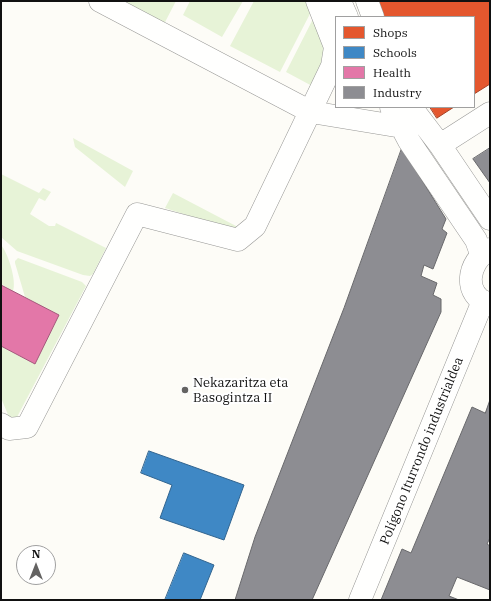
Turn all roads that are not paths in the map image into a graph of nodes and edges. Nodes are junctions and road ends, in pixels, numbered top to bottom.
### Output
1 (100, 1) edge
2 (317, 1) edge
3 (340, 1) edge
4 (366, 1) edge
5 (346, 16) edge
6 (373, 16) edge
7 (392, 108) edge
8 (412, 108) edge
9 (311, 112) junction
10 (490, 114) edge
11 (402, 127) junction
12 (440, 145) junction
13 (490, 220) edge
14 (486, 252) edge
15 (486, 303) edge
16 (1, 424) edge
17 (360, 600) edge

1 - 9 street
2 - 9 street
3 - 5 street
4 - 6 street
7 - 11 street
8 - 12 street
9 - 11 street
9 - 16 street
10 - 12 street
11 - 14 street
12 - 13 street
14 - 15 street
15 - 17 street, Polígono Iturrondo industrialdea

